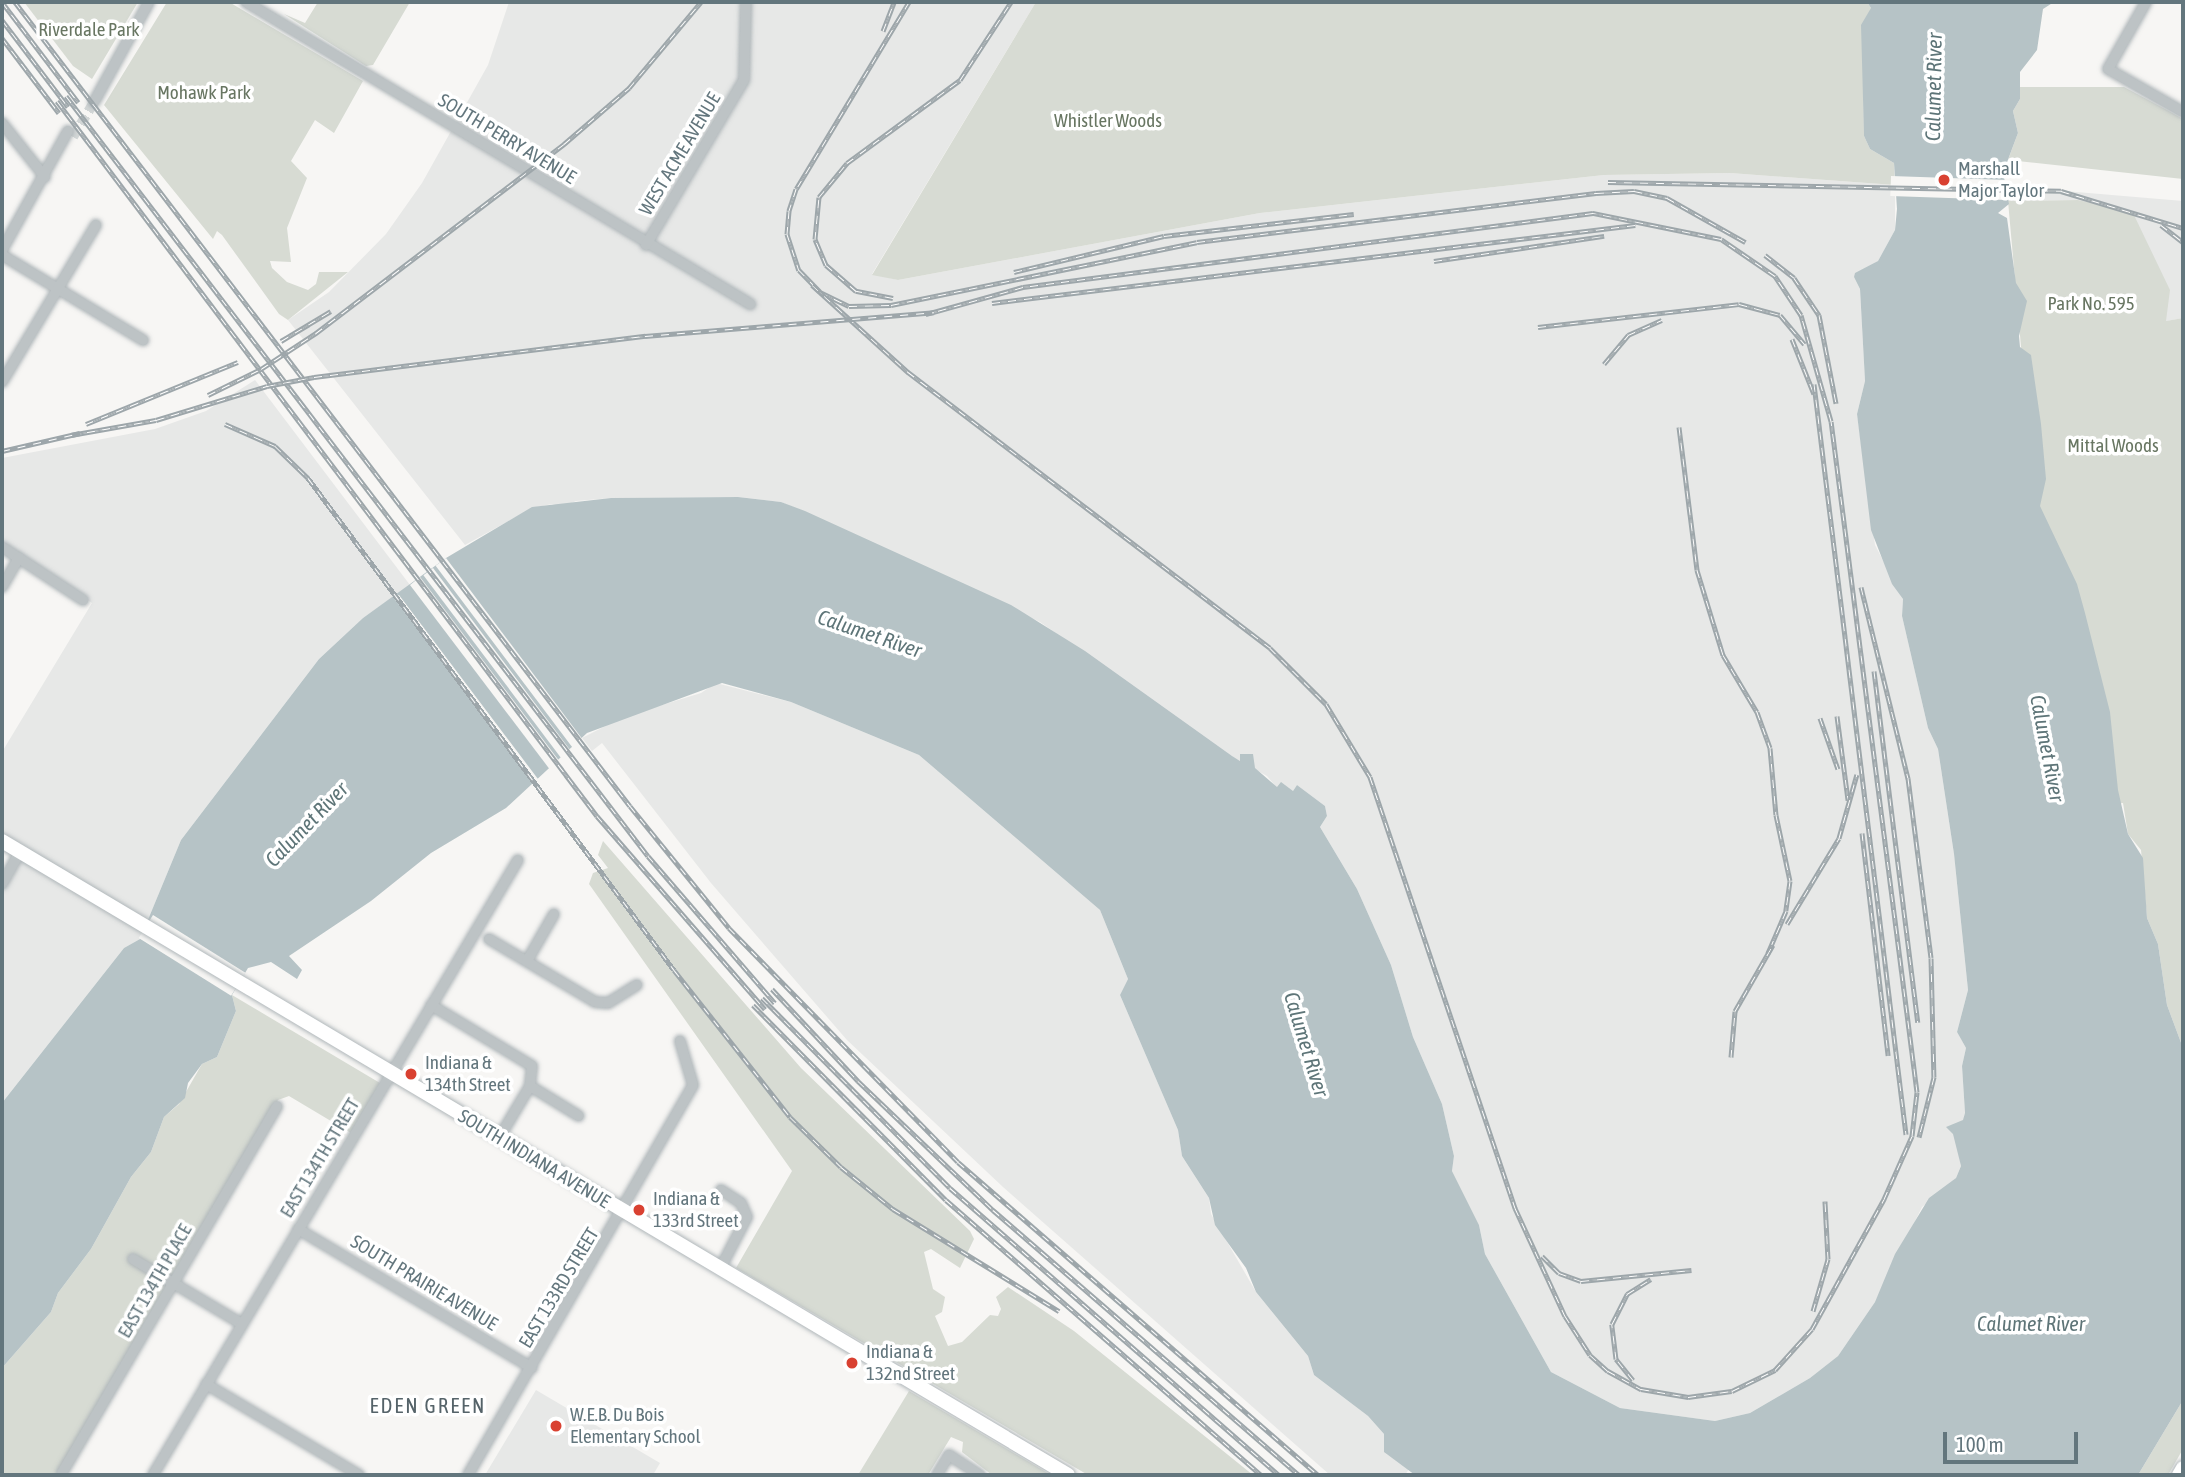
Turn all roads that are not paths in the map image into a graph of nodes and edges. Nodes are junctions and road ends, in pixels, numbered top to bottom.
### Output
1 (149, 2) edge
2 (246, 2) edge
3 (746, 2) edge
4 (2146, 2) edge
5 (93, 97) tunnel mouth
6 (2183, 112) edge
7 (2, 123) edge
8 (69, 136) tunnel mouth
9 (45, 177) junction
10 (96, 225) dead end
11 (646, 245) junction
12 (2, 250) edge
13 (57, 289) junction
14 (750, 304) dead end
15 (143, 340) dead end
16 (2, 382) edge
17 (2, 547) edge
18 (19, 557) junction
19 (2, 587) edge
20 (83, 600) dead end
21 (2, 841) edge
22 (20, 852) junction
23 (518, 860) dead end
24 (2, 884) edge
25 (554, 914) dead end
26 (489, 939) dead end
27 (527, 961) junction
28 (637, 985) dead end
29 (431, 1005) junction
30 (680, 1041) dead end
31 (390, 1074) junction
32 (530, 1086) junction
33 (277, 1106) dead end
34 (579, 1116) dead end
35 (499, 1138) junction
36 (721, 1190) dead end
37 (624, 1212) junction
38 (298, 1229) junction
39 (133, 1259) dead end
40 (720, 1269) junction
41 (173, 1283) junction
42 (242, 1324) junction
43 (532, 1368) junction
44 (206, 1384) junction
45 (2183, 1468) edge
46 (62, 1473) dead end
47 (153, 1475) edge
48 (359, 1475) edge
49 (468, 1475) edge
50 (937, 1475) edge
51 (980, 1475) edge
52 (1068, 1475) edge
53 (2179, 1475) edge

1 - 5 street
2 - 11 street, SOUTH PERRY AVENUE
3 - 11 street, WEST ACME AVENUE
4 - 6 street
7 - 9 street
8 - 9 street
9 - 12 street
10 - 13 street
11 - 14 street, SOUTH PERRY AVENUE
12 - 13 street
13 - 15 street
13 - 16 street
17 - 18 street
18 - 19 street
18 - 20 street
21 - 22 main road, SOUTH INDIANA AVENUE
22 - 24 street
22 - 31 main road, SOUTH INDIANA AVENUE
23 - 29 street, EAST 134TH STREET
25 - 27 street
26 - 27 street
27 - 28 street
29 - 31 street, EAST 134TH STREET
29 - 32 street
30 - 37 street, EAST 133RD STREET
31 - 35 main road, SOUTH INDIANA AVENUE
31 - 38 street, EAST 134TH STREET
32 - 34 street
32 - 35 street
33 - 41 street, EAST 134TH PLACE
35 - 37 main road, SOUTH INDIANA AVENUE
36 - 40 street
37 - 40 main road, SOUTH INDIANA AVENUE
37 - 43 street, EAST 133RD STREET
38 - 42 street, EAST 134TH STREET
38 - 43 street, SOUTH PRAIRIE AVENUE
39 - 41 street
40 - 52 main road, SOUTH INDIANA AVENUE
41 - 42 street
41 - 46 street, EAST 134TH PLACE
42 - 44 street, EAST 134TH STREET
43 - 49 street, EAST 133RD STREET
44 - 47 street, EAST 134TH STREET
44 - 48 street
45 - 53 main road
50 - 51 street

